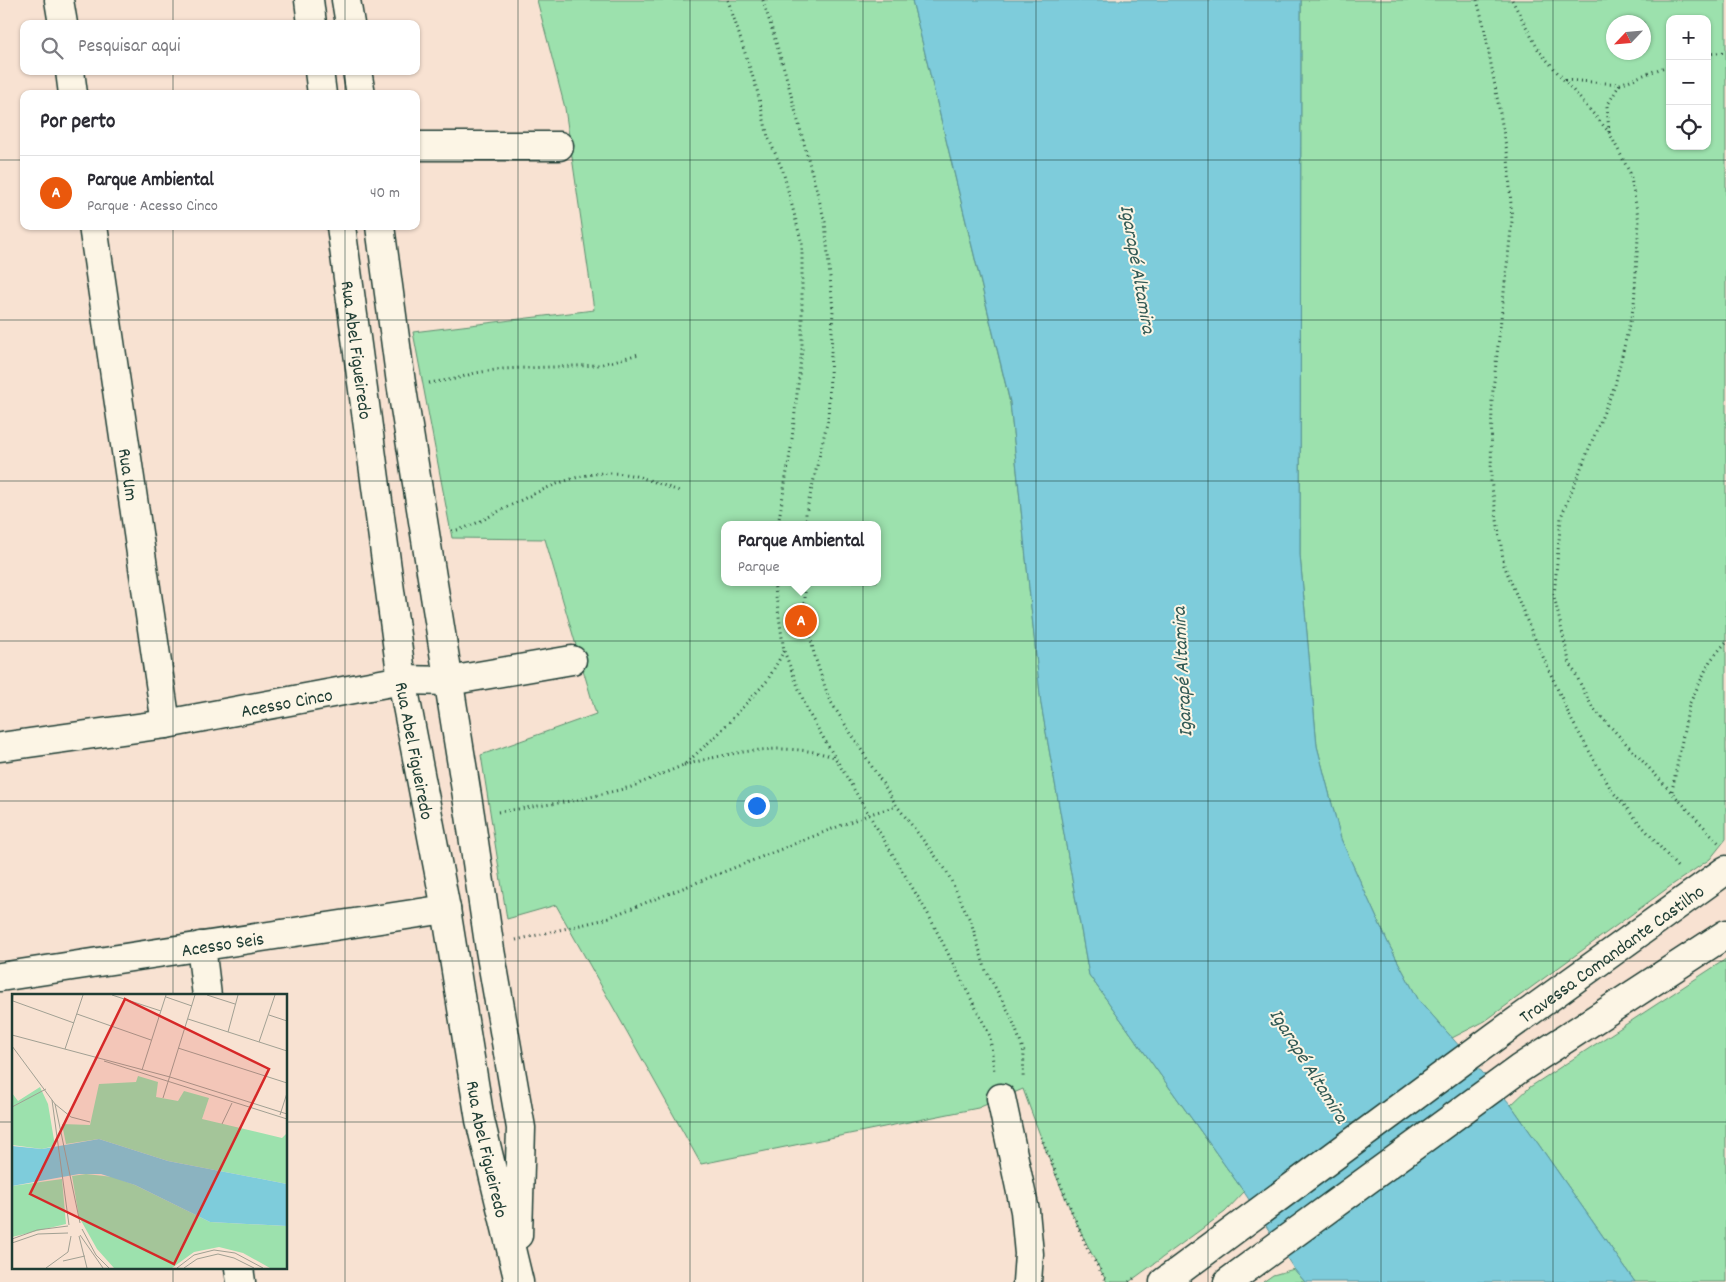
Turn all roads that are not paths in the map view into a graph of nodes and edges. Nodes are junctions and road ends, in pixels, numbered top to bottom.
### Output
1 (59, 0) edge
2 (308, 0) edge
3 (346, 0) edge
4 (62, 20) edge
5 (311, 20) edge
6 (349, 20) edge
7 (71, 75) edge
8 (320, 75) edge
9 (358, 75) edge
10 (72, 90) edge
11 (321, 90) edge
12 (360, 90) edge
13 (420, 146) edge
14 (559, 146) dead end
15 (94, 230) edge
16 (342, 230) edge
17 (381, 230) edge
18 (572, 660) dead end
19 (402, 680) junction
20 (449, 681) junction
21 (166, 724) junction
22 (0, 747) edge
23 (1724, 858) edge
24 (446, 909) junction
25 (1726, 934) edge
26 (201, 946) junction
27 (0, 977) edge
28 (207, 994) edge
29 (1001, 1098) road end
30 (518, 1277) edge
31 (1027, 1282) edge
32 (1164, 1282) edge
33 (1228, 1282) edge

1 - 4 street
2 - 5 street
3 - 6 street
7 - 10 street
8 - 11 street
9 - 12 street
13 - 14 street
15 - 21 street, Rua Um
16 - 19 street, Rua Abel Figueiredo
17 - 20 street, Rua Abel Figueiredo
18 - 20 street, Acesso Cinco
19 - 20 street, Acesso Cinco
19 - 21 street, Acesso Cinco
19 - 24 street, Rua Abel Figueiredo
20 - 30 street, Rua Abel Figueiredo
21 - 22 street, Acesso Cinco
23 - 32 street, Travessa Comandante Castilho
24 - 26 street, Acesso Seis
24 - 30 street, Rua Abel Figueiredo
25 - 33 street
26 - 27 street, Acesso Seis
26 - 28 street
29 - 31 street

